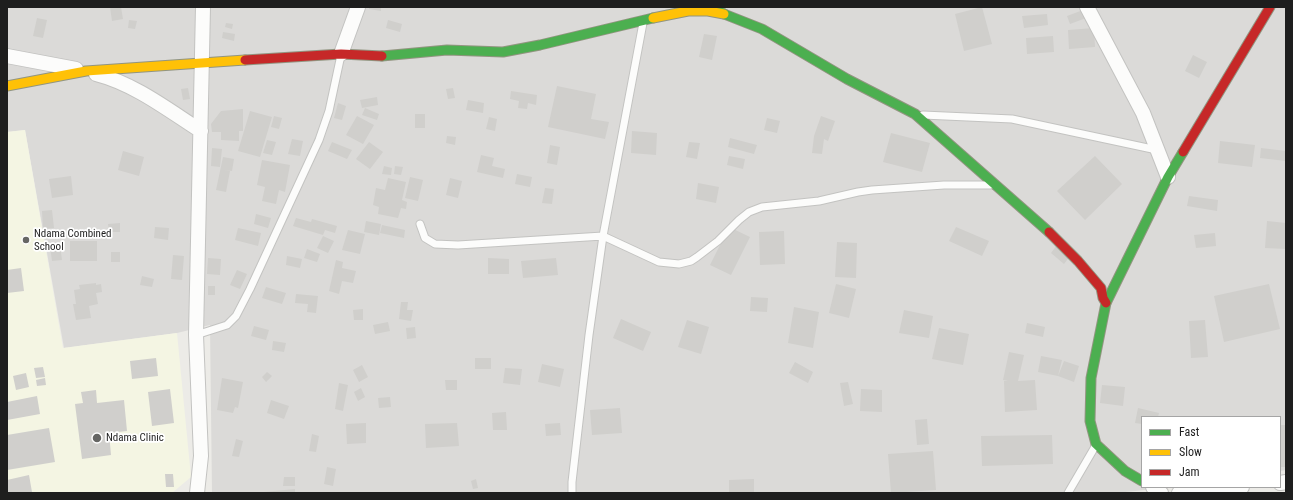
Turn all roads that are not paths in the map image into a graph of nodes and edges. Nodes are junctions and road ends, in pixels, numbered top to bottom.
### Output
1 (203, 7) edge
2 (358, 7) edge
3 (650, 7) edge
4 (712, 7) edge
5 (1087, 7) edge
6 (1270, 7) edge
7 (724, 14) junction
8 (644, 20) junction
9 (341, 54) junction
10 (7, 56) edge
11 (203, 62) junction
12 (86, 71) junction
13 (7, 86) edge
14 (915, 114) junction
15 (201, 131) junction
16 (1157, 150) junction
17 (1168, 177) junction
18 (997, 185) junction
19 (420, 224) dead end
20 (603, 236) junction
21 (1106, 303) junction
22 (196, 335) junction
23 (1096, 444) junction
24 (1141, 480) edge
25 (1232, 488) edge
26 (197, 493) edge
27 (572, 493) edge
28 (1068, 493) edge
29 (1179, 493) edge

1 - 11 street
2 - 9 street
3 - 8 street
4 - 7 street
5 - 16 street
6 - 17 street
7 - 8 street
7 - 14 street
8 - 9 street
8 - 20 lane
9 - 11 street
9 - 22 lane
10 - 12 street
11 - 12 street
11 - 15 street
12 - 13 street
12 - 15 street
14 - 16 lane
14 - 18 street
15 - 22 street
16 - 17 street
17 - 21 street
18 - 20 lane
18 - 21 street
19 - 20 lane
20 - 27 lane
21 - 23 street
22 - 26 street
23 - 24 street
23 - 28 lane
25 - 29 street

